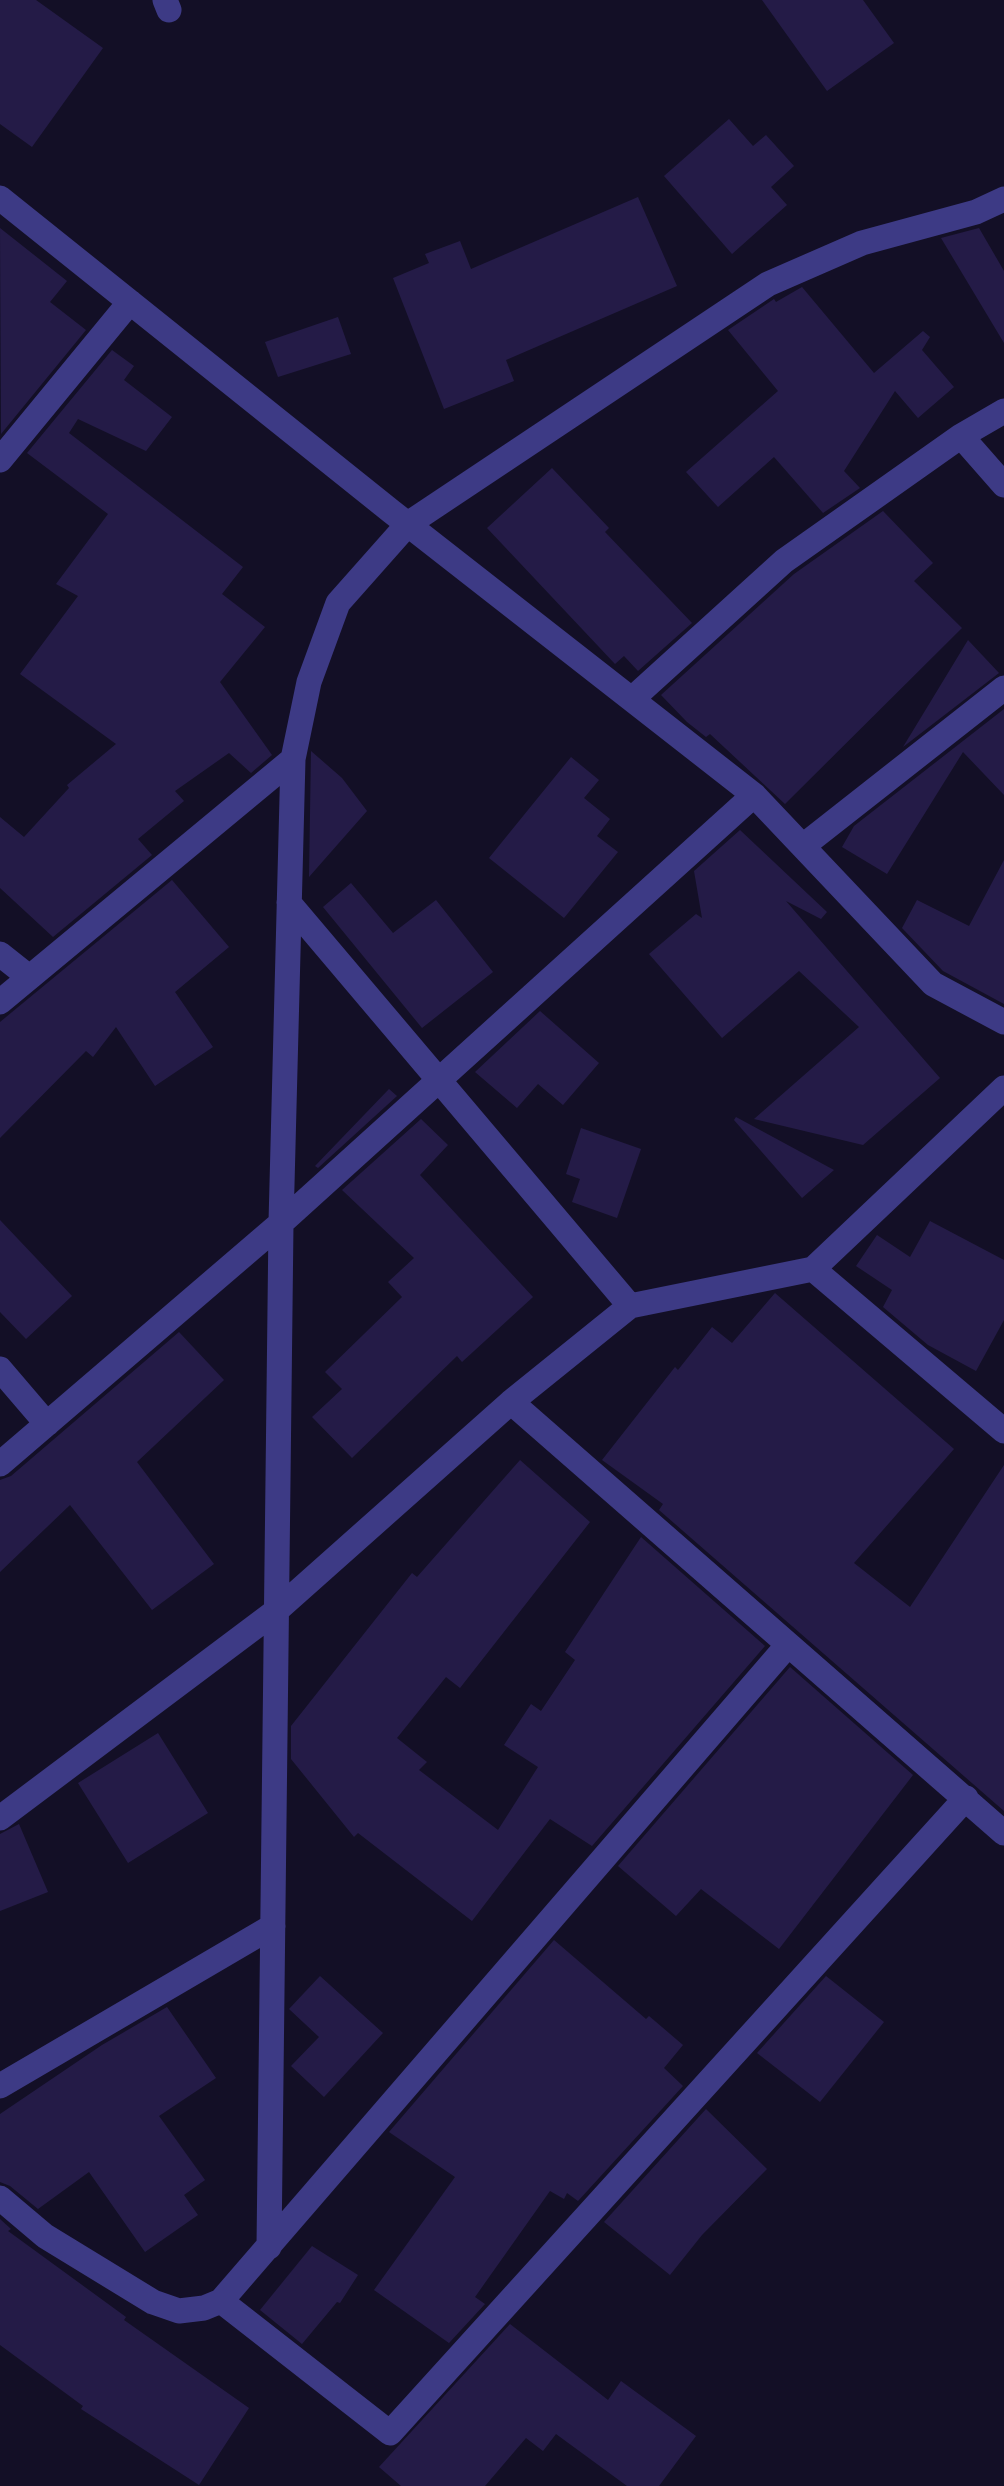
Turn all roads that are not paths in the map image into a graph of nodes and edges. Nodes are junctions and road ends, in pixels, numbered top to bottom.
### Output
1 (0, 198) edge
2 (1004, 199) edge
3 (130, 302) junction
4 (1004, 410) edge
5 (961, 436) junction
6 (0, 460) edge
7 (1004, 486) edge
8 (408, 524) junction
9 (1004, 688) edge
10 (632, 699) junction
11 (293, 759) junction
12 (754, 795) junction
13 (803, 846) junction
14 (289, 903) junction
15 (0, 954) edge
16 (30, 978) junction
17 (0, 1002) edge
18 (1004, 1022) edge
19 (439, 1080) junction
20 (1004, 1088) edge
21 (281, 1222) junction
22 (813, 1269) junction
23 (630, 1306) junction
24 (0, 1369) edge
25 (511, 1402) junction
26 (47, 1424) junction
27 (1004, 1431) edge
28 (0, 1464) edge
29 (276, 1610) junction
30 (787, 1646) junction
31 (966, 1798) junction
32 (0, 1818) edge
33 (1004, 1833) edge
34 (273, 1926) junction
35 (0, 2086) edge
36 (0, 2198) edge
37 (269, 2247) junction
38 (222, 2300) junction

1 - 3 street
2 - 8 street
3 - 6 street
3 - 8 street
4 - 5 street
5 - 7 street
5 - 10 street
8 - 10 street
8 - 11 street
9 - 13 street
10 - 12 street
11 - 14 street
11 - 16 street
12 - 13 street
12 - 19 street
13 - 18 street
14 - 19 street
14 - 21 street
15 - 16 street
16 - 17 street
19 - 21 street
19 - 23 street
20 - 22 street
21 - 26 street
21 - 29 street
22 - 23 street
22 - 27 street
23 - 25 street
24 - 26 street
25 - 29 street
25 - 30 street
26 - 28 street
29 - 32 street
29 - 34 street
30 - 31 street
30 - 37 street
31 - 33 street
31 - 38 street
34 - 35 street
34 - 37 street
36 - 38 street
37 - 38 street

